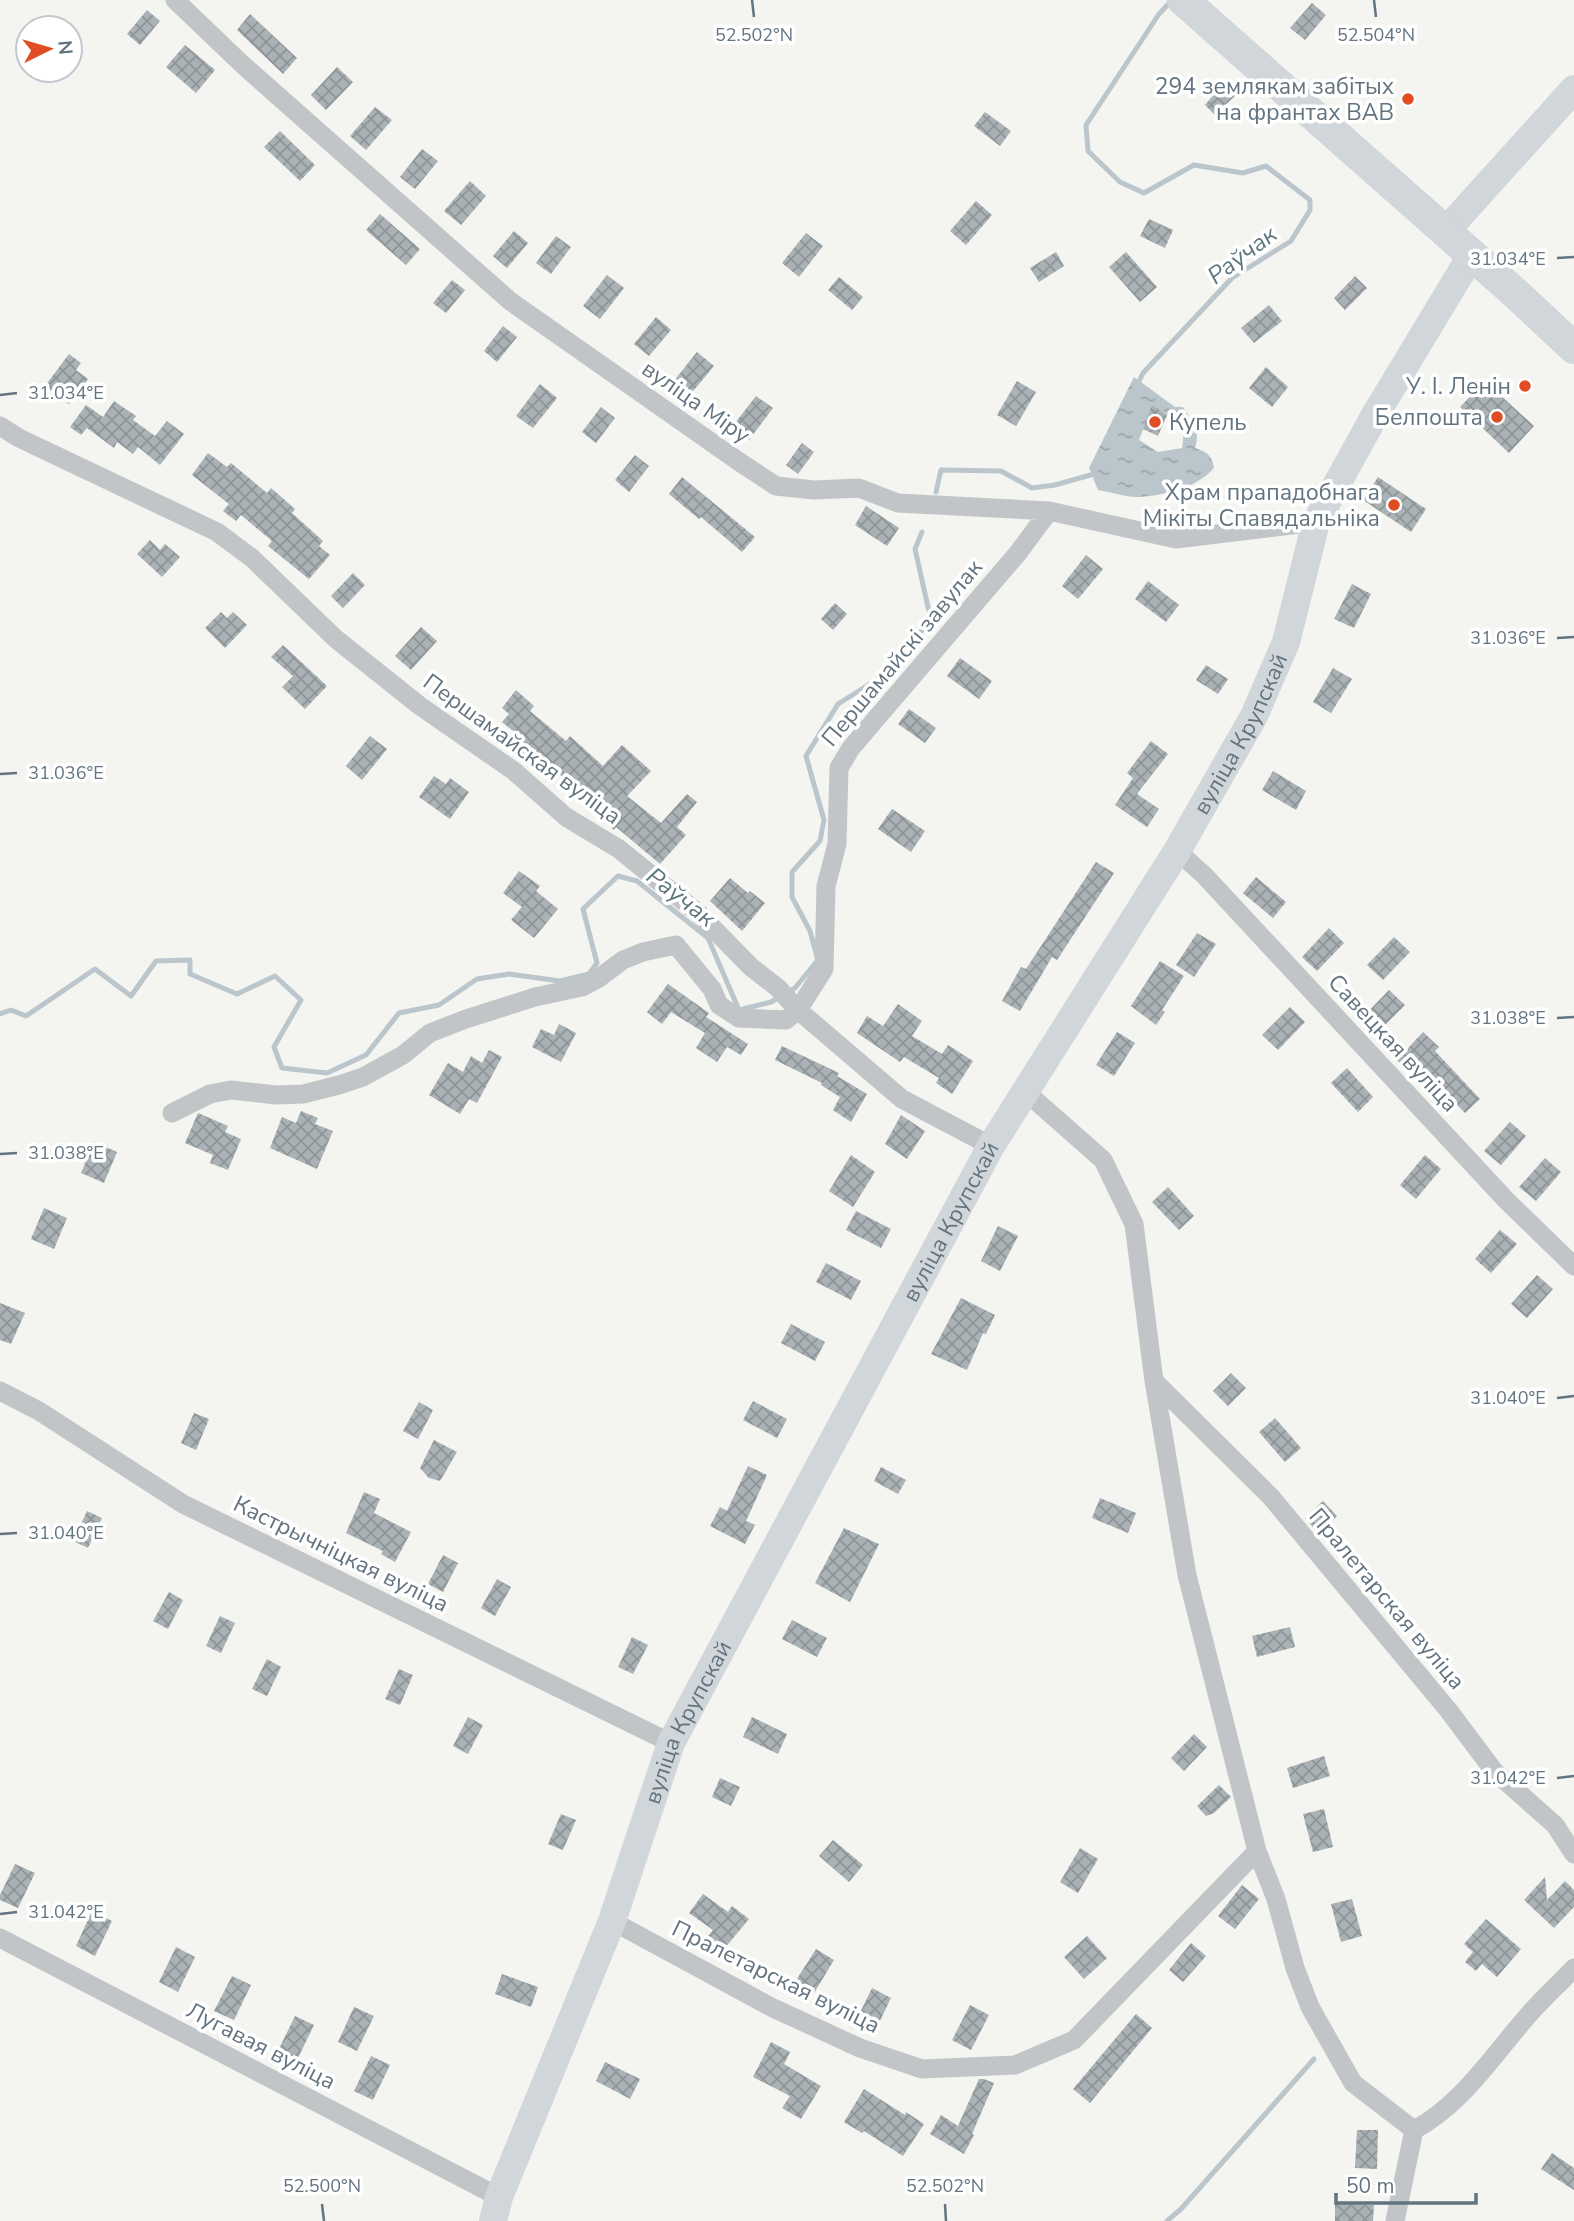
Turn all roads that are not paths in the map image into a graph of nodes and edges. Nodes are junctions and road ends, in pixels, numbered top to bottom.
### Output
1 (176, 0) edge
2 (1183, 0) edge
3 (1574, 89) edge
4 (1444, 233) junction
5 (1471, 256) junction
6 (1574, 348) edge
7 (0, 426) edge
8 (1049, 511) junction
9 (1316, 522) junction
10 (1177, 851) junction
11 (789, 1000) junction
12 (1027, 1093) junction
13 (172, 1113) dead end
14 (991, 1146) junction
15 (1574, 1266) edge
16 (1154, 1381) junction
17 (0, 1391) edge
18 (671, 1743) junction
19 (1257, 1851) junction
20 (1574, 1854) edge
21 (612, 1921) junction
22 (0, 1938) edge
23 (1574, 1968) edge
24 (1414, 2130) junction
25 (496, 2209) edge
26 (1395, 2221) edge

1 - 8 street, вуліца Міру
2 - 4 main road
3 - 4 street
4 - 5 main road
5 - 6 main road
5 - 9 street, вуліца Крупскай
7 - 11 street, Першамайская вуліца
8 - 9 street, вуліца Міру
8 - 11 street, Першамайскі завулак
9 - 10 street, вуліца Крупскай
10 - 12 street, вуліца Крупскай
10 - 15 street, Савецкая вуліца
11 - 13 street
11 - 14 street, Першамайская вуліца
12 - 14 street, вуліца Крупскай
12 - 16 street
14 - 18 street, вуліца Крупскай
16 - 19 street
16 - 20 street, Пралетарская вуліца
17 - 18 street, Кастрычніцкая вуліца
18 - 21 street, вуліца Крупскай
19 - 21 street, Пралетарская вуліца
19 - 24 street
21 - 25 street, вуліца Крупскай
22 - 25 street, Лугавая вуліца
23 - 24 street
24 - 26 street

